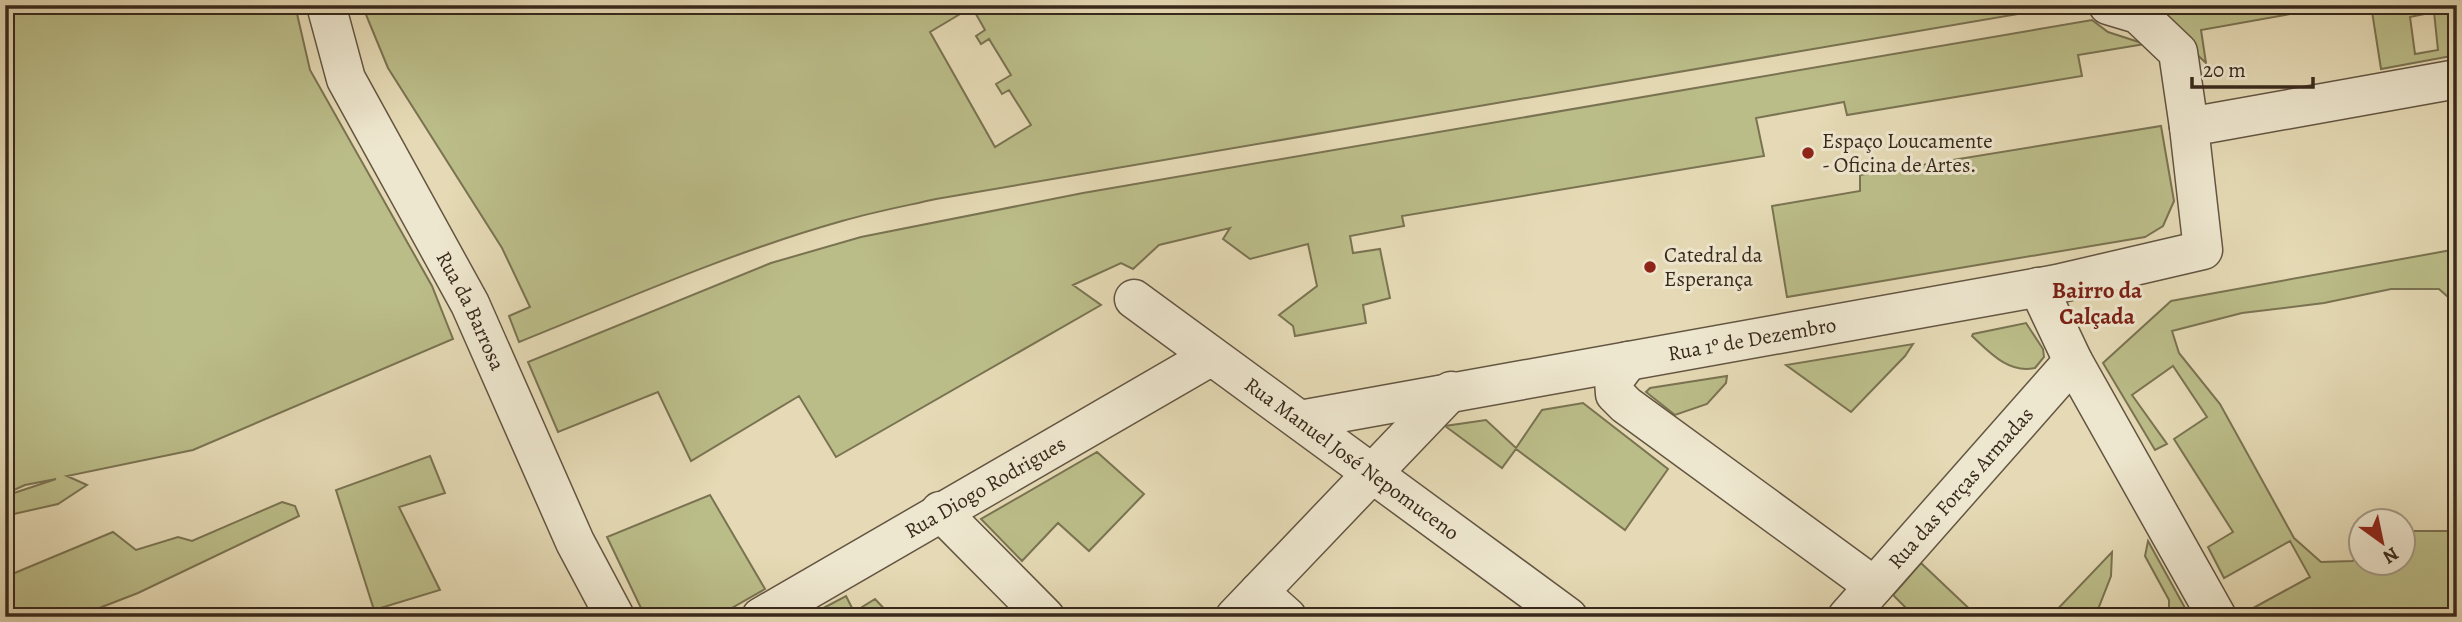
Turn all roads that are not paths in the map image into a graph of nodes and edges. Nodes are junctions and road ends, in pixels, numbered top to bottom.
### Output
1 (326, 5) edge
2 (2108, 5) edge
3 (2448, 82) edge
4 (2189, 127) junction
5 (2038, 287) junction
6 (1134, 299) dead end
7 (1210, 357) junction
8 (1628, 361) junction
9 (2073, 361) junction
10 (1451, 391) junction
11 (1300, 420) junction
12 (1373, 474) junction
13 (940, 511) junction
14 (1874, 586) junction
15 (1247, 604) edge
16 (615, 617) edge
17 (761, 617) edge
18 (1045, 617) edge
19 (1287, 617) edge
20 (1568, 617) edge
21 (1847, 617) edge
22 (2217, 617) edge

1 - 16 street, Rua da Barrosa
2 - 4 street
3 - 4 street
4 - 5 street, Rua 1º de Dezembro
5 - 8 street, Rua 1º de Dezembro
5 - 9 street
6 - 7 street, Rua Manuel José Nepomuceno
7 - 11 street, Rua Manuel José Nepomuceno
7 - 13 street, Rua Diogo Rodrigues
8 - 10 street, Rua 1º de Dezembro
8 - 14 street
9 - 14 street, Rua das Forças Armadas
9 - 22 street
10 - 11 street, Rua 1º de Dezembro
10 - 12 street
11 - 12 street, Rua Manuel José Nepomuceno
12 - 15 street
12 - 20 street, Rua Manuel José Nepomuceno
13 - 17 street, Rua Diogo Rodrigues
13 - 18 street
14 - 21 street, Rua das Forças Armadas
15 - 19 street

